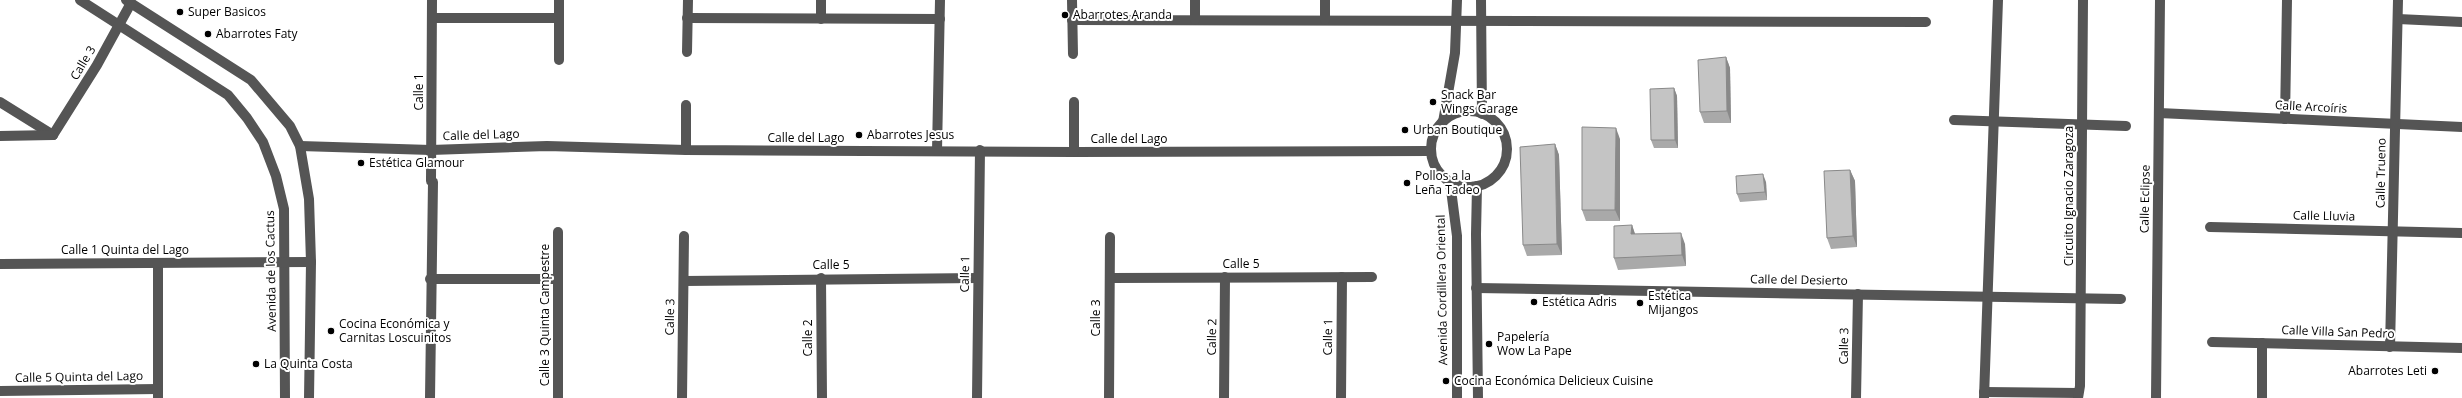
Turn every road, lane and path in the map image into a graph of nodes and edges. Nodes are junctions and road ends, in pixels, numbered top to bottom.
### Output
1 (80, 0) edge
2 (432, 0) edge
3 (559, 0) edge
4 (688, 0) edge
5 (821, 0) edge
6 (940, 0) edge
7 (1072, 0) edge
8 (1195, 0) edge
9 (1325, 0) edge
10 (1457, 0) edge
11 (1481, 0) edge
12 (1998, 0) edge
13 (2083, 0) edge
14 (2160, 0) edge
15 (2287, 0) edge
16 (2398, 0) edge
17 (129, 2) edge
18 (432, 18) junction
19 (559, 18) junction
20 (687, 18) junction
21 (821, 19) junction
22 (940, 19) junction
23 (2398, 19) junction
24 (1072, 20) junction
25 (1195, 20) junction
26 (1325, 20) junction
27 (1456, 21) junction
28 (1481, 21) junction
29 (1926, 22) dead end
30 (2462, 22) edge
31 (119, 26) junction
32 (687, 52) dead end
33 (1072, 54) dead end
34 (559, 60) dead end
35 (0, 102) edge
36 (1074, 102) dead end
37 (686, 105) dead end
38 (2159, 113) junction
39 (1482, 114) junction
40 (2285, 119) junction
41 (1954, 120) dead end
42 (1443, 122) junction
43 (1992, 122) junction
44 (2395, 124) junction
45 (2082, 125) junction
46 (2126, 126) dead end
47 (2462, 127) edge
48 (53, 135) junction
49 (0, 136) edge
50 (300, 146) junction
51 (432, 150) junction
52 (686, 150) junction
53 (980, 150) junction
54 (937, 151) junction
55 (1431, 151) junction
56 (1074, 152) junction
57 (1450, 182) junction
58 (1477, 186) junction
59 (2210, 227) dead end
60 (2393, 230) junction
61 (558, 232) dead end
62 (2462, 233) edge
63 (684, 236) dead end
64 (1110, 237) dead end
65 (286, 262) junction
66 (311, 262) junction
67 (158, 263) junction
68 (0, 264) edge
69 (1225, 277) junction
70 (1342, 277) junction
71 (1372, 277) dead end
72 (821, 278) junction
73 (978, 278) junction
74 (1110, 278) junction
75 (430, 279) junction
76 (558, 279) junction
77 (684, 281) junction
78 (1476, 288) junction
79 (1858, 294) junction
80 (1987, 296) junction
81 (2081, 298) junction
82 (2121, 298) dead end
83 (2212, 342) dead end
84 (2262, 343) junction
85 (2390, 347) junction
86 (2462, 348) edge
87 (0, 391) edge
88 (158, 394) edge
89 (1984, 395) edge
90 (2078, 395) edge
91 (285, 398) edge
92 (309, 398) edge
93 (430, 398) edge
94 (558, 398) edge
95 (682, 398) edge
96 (822, 398) edge
97 (977, 398) edge
98 (1109, 398) edge
99 (1224, 398) edge
100 (1341, 398) edge
101 (1457, 398) edge
102 (1478, 398) edge
103 (1856, 398) edge
104 (2156, 398) edge
105 (2262, 398) edge

1 - 31 street, Avenida de los Cactus
2 - 18 street, Calle 1
3 - 19 street
4 - 20 street
5 - 21 street
6 - 22 street
7 - 24 street
8 - 25 street
9 - 26 street
10 - 27 street
11 - 28 street
12 - 43 street, Circuito Ignacio Zaragoza
13 - 45 street, Circuito Ignacio Zaragoza
14 - 38 street, Calle Eclipse
15 - 40 street
16 - 23 street, Calle Trueno
17 - 31 street, Calle 3
17 - 50 street
18 - 19 street
18 - 51 street, Calle 1
19 - 34 street
20 - 21 street
20 - 32 street
21 - 22 street
22 - 54 street
23 - 30 street
23 - 44 street, Calle Trueno
24 - 25 street
24 - 33 street
25 - 26 street
26 - 27 street
27 - 28 street
27 - 42 street
28 - 29 street
28 - 39 street
31 - 48 street, Calle 3
31 - 65 street, Avenida de los Cactus
35 - 48 street
36 - 56 street
37 - 52 street
38 - 40 street, Calle Arcoíris
38 - 104 street, Calle Eclipse
39 - 42 street
39 - 58 street
40 - 44 street, Calle Arcoíris
41 - 43 street
42 - 55 street
43 - 45 street
43 - 80 street, Circuito Ignacio Zaragoza
44 - 47 street, Calle Arcoíris
44 - 60 street, Calle Trueno
45 - 46 street
45 - 81 street, Circuito Ignacio Zaragoza
48 - 49 street
50 - 51 street, Calle del Lago
50 - 66 street
51 - 52 street, Calle del Lago
51 - 75 street, Calle 1
52 - 54 street, Calle del Lago
53 - 54 street, Calle del Lago
53 - 56 street, Calle del Lago
53 - 73 street, Calle 1
55 - 56 street, Calle del Lago
55 - 57 street
57 - 58 street
57 - 101 street, Avenida Cordillera Oriental
58 - 78 street
59 - 60 street, Calle Lluvia
60 - 62 street, Calle Lluvia
60 - 85 street, Calle Trueno
61 - 76 street, Calle 3 Quinta Campestre
63 - 77 street, Calle 3
64 - 74 street, Calle 3
65 - 66 street
65 - 67 street, Calle 1 Quinta del Lago
65 - 91 street, Avenida de los Cactus
66 - 92 street
67 - 68 street, Calle 1 Quinta del Lago
67 - 88 street
69 - 70 street, Calle 5
69 - 74 street, Calle 5
69 - 99 street, Calle 2
70 - 71 street, Calle 5
70 - 100 street, Calle 1
72 - 73 street, Calle 5
72 - 77 street, Calle 5
72 - 96 street, Calle 2
73 - 97 street, Calle 1
74 - 98 street, Calle 3
75 - 76 street
75 - 93 street, Calle 1
76 - 94 street, Calle 3 Quinta Campestre
77 - 95 street, Calle 3
78 - 79 street, Calle del Desierto
78 - 102 street
79 - 80 street, Calle del Desierto
79 - 103 street, Calle 3
80 - 81 street, Calle del Desierto
80 - 89 street, Circuito Ignacio Zaragoza
81 - 82 street, Calle del Desierto
81 - 90 street, Circuito Ignacio Zaragoza
83 - 84 street, Calle Villa San Pedro
84 - 85 street, Calle Villa San Pedro
84 - 105 street
85 - 86 street, Calle Villa San Pedro
87 - 88 street, Calle 5 Quinta del Lago
89 - 90 street, Circuito Ignacio Zaragoza

